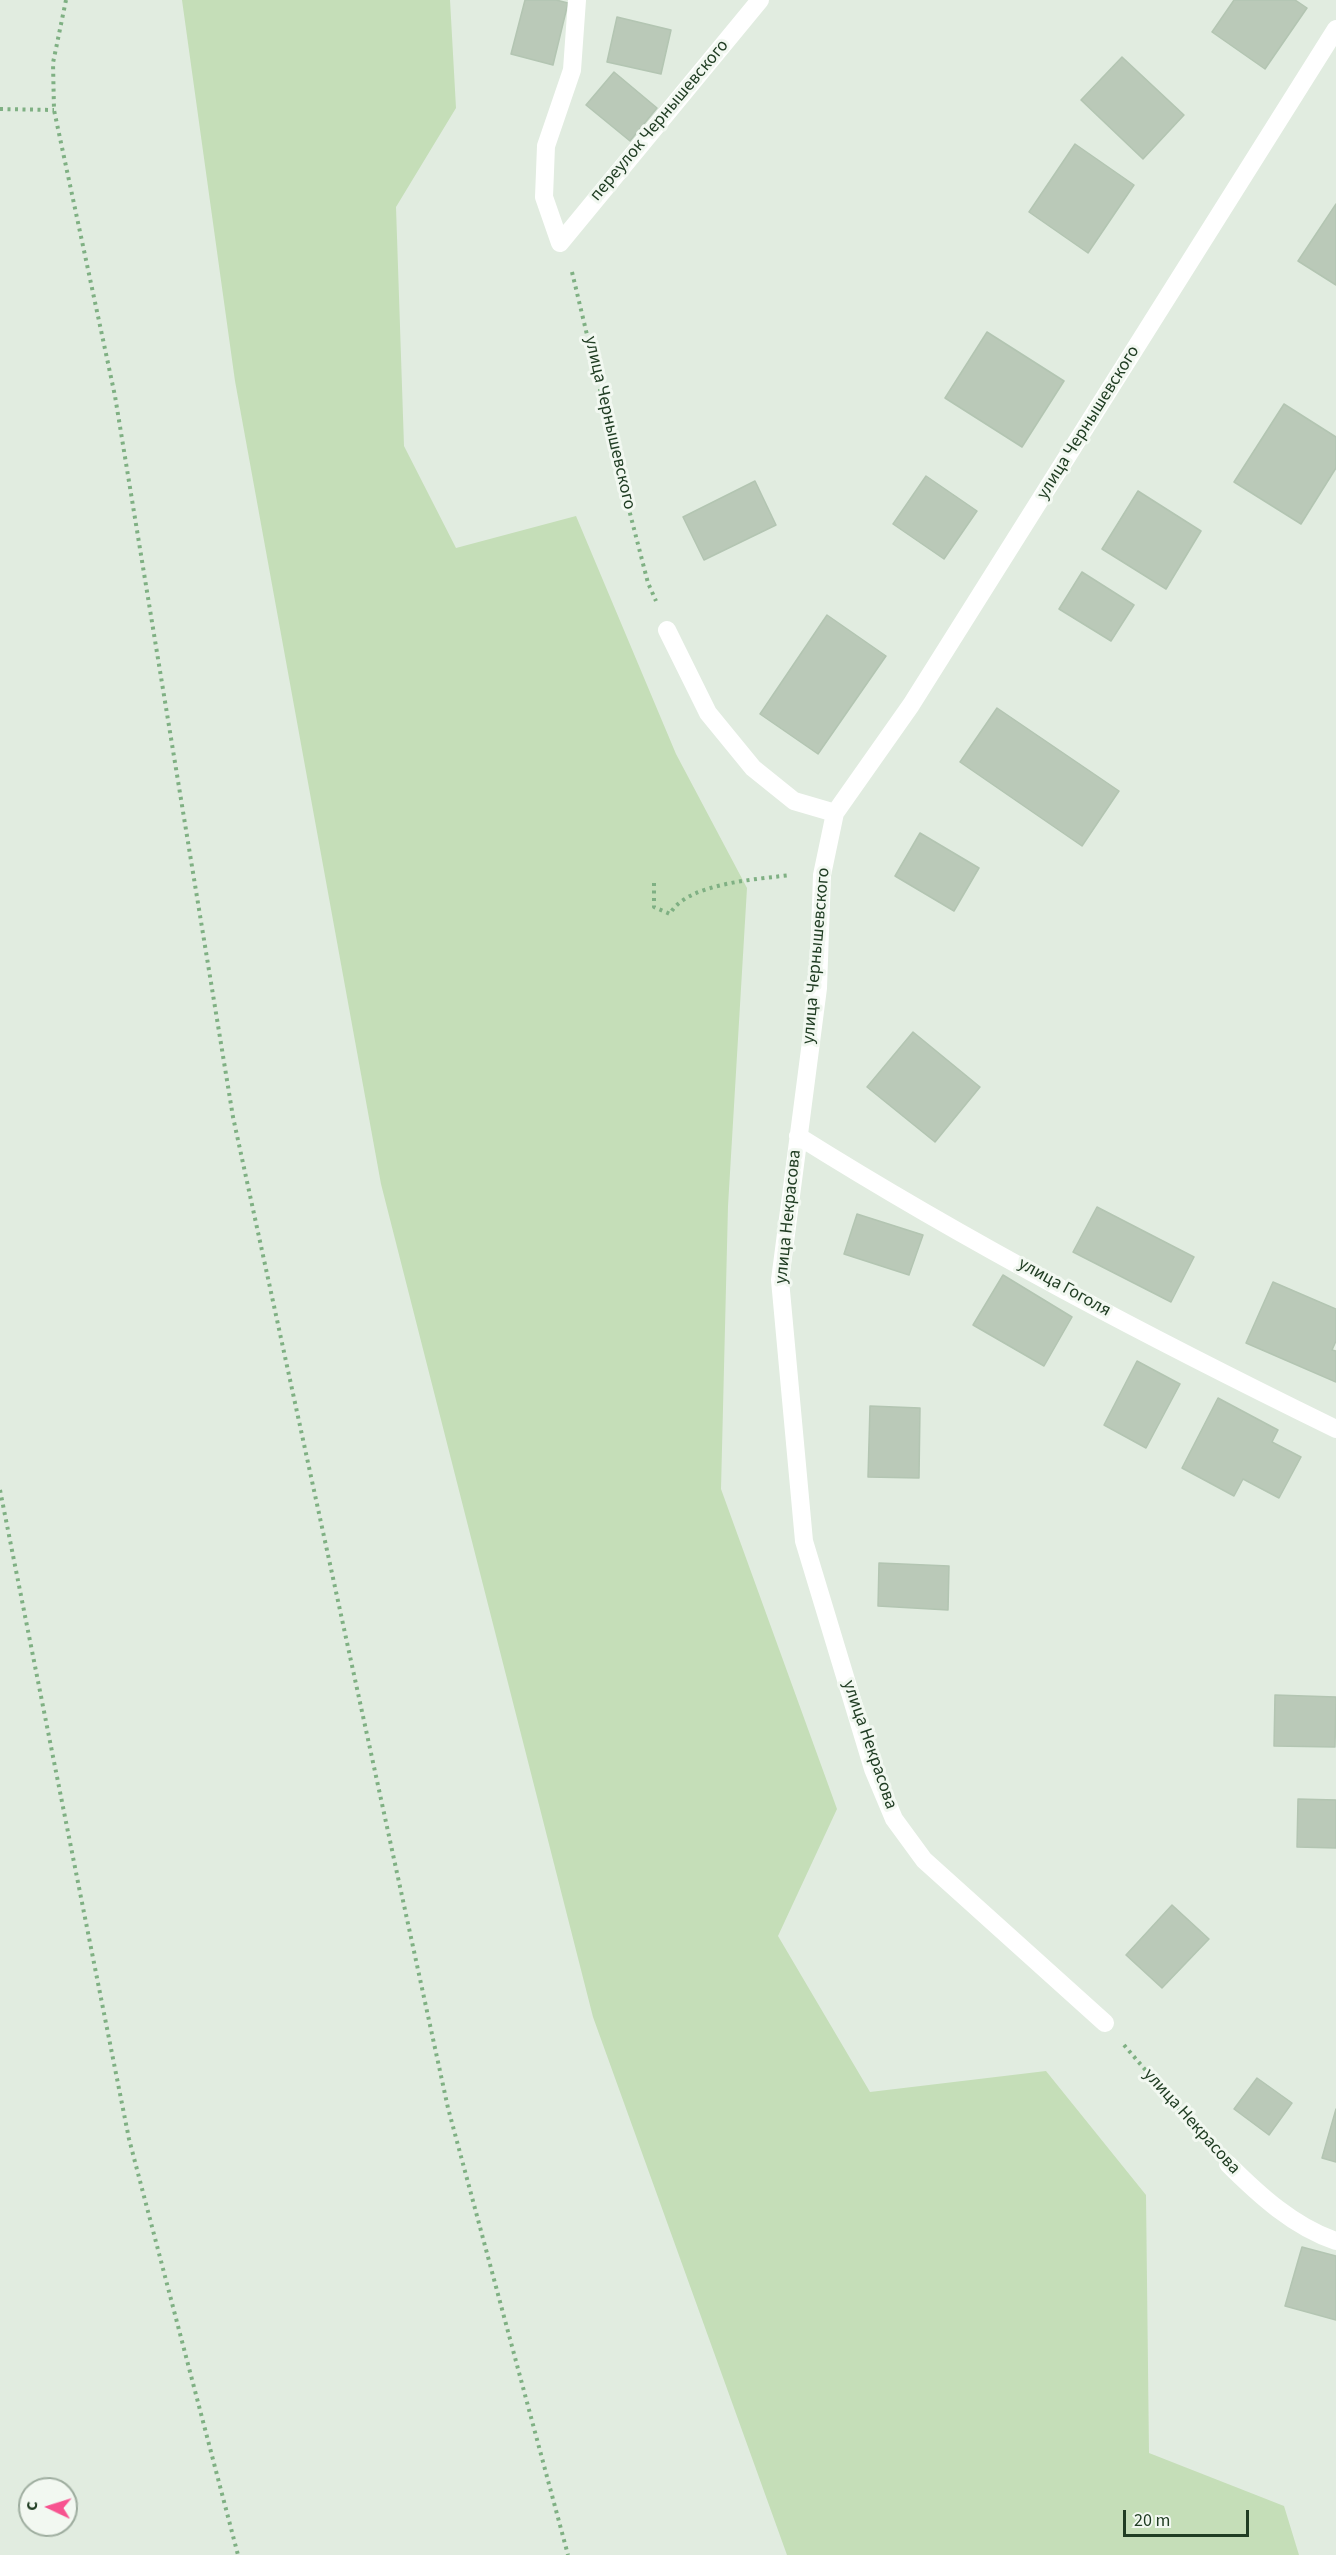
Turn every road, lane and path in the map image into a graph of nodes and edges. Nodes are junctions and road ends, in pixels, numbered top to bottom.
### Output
1 (66, 0) edge
2 (577, 0) edge
3 (760, 0) edge
4 (1336, 29) edge
5 (0, 109) edge
6 (54, 110) junction
7 (560, 243) junction
8 (667, 630) joint
9 (835, 813) junction
10 (791, 875) dead end
11 (654, 883) dead end
12 (798, 1136) junction
13 (1336, 1429) edge
14 (0, 1490) edge
15 (1105, 2023) joint
16 (1228, 2164) joint
17 (1336, 2241) edge
18 (238, 2555) edge
19 (567, 2555) edge

1 - 6 path
2 - 7 street
3 - 7 street, переулок Чернышевского
4 - 9 street, улица Чернышевского
5 - 6 path
6 - 19 path
7 - 8 path, улица Чернышевского
8 - 9 street
9 - 12 street, улица Чернышевского
10 - 11 path
12 - 13 street, улица Гоголя
12 - 15 street, улица Некрасова
14 - 18 path
15 - 16 path, улица Некрасова
16 - 17 street, улица Некрасова

